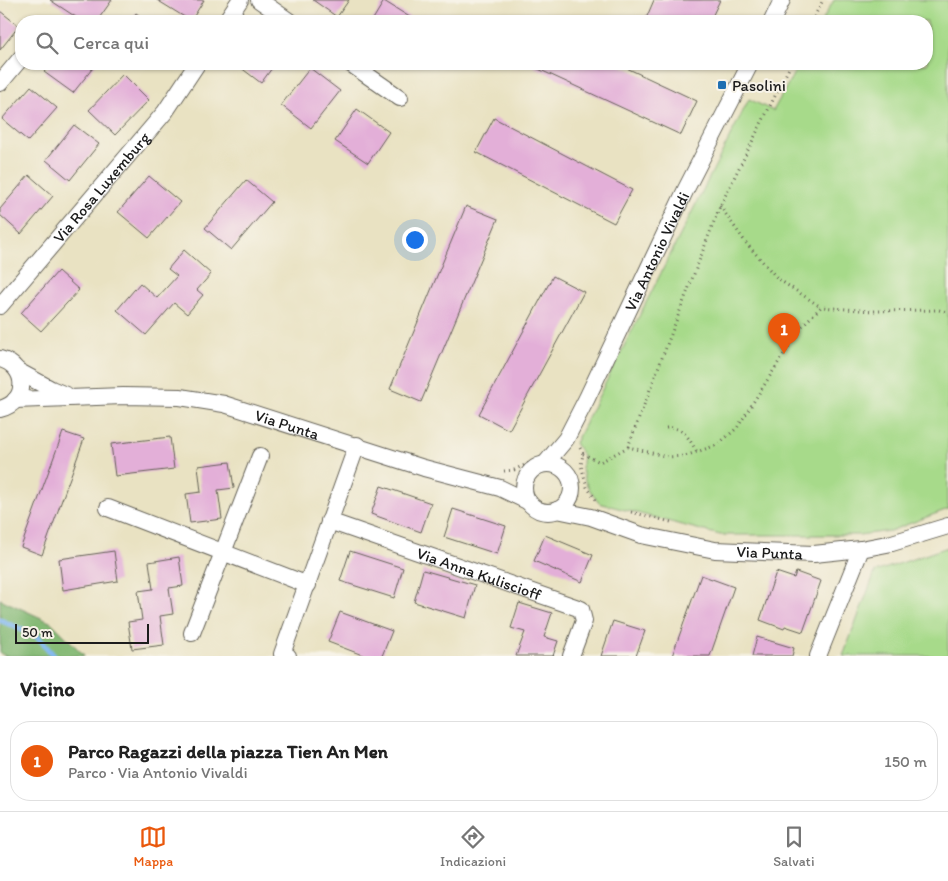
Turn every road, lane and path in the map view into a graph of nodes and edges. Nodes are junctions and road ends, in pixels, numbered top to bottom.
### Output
1 (240, 0) edge
2 (259, 0) edge
3 (782, 0) edge
4 (822, 0) edge
5 (230, 15) edge
6 (280, 15) edge
7 (775, 15) edge
8 (815, 15) edge
9 (15, 65) edge
10 (194, 70) edge
11 (360, 70) edge
12 (747, 70) edge
13 (788, 70) edge
14 (0, 83) edge
15 (400, 98) dead end
16 (720, 206) junction
17 (0, 306) edge
18 (821, 307) junction
19 (948, 312) edge
20 (0, 358) edge
21 (18, 371) junction
22 (70, 397) junction
23 (15, 400) junction
24 (0, 409) edge
25 (666, 428) dead end
26 (566, 439) junction
27 (357, 445) junction
28 (628, 448) junction
29 (697, 452) junction
30 (583, 454) dead end
31 (260, 456) dead end
32 (545, 464) junction
33 (562, 468) junction
34 (528, 475) junction
35 (500, 488) junction
36 (587, 488) dead end
37 (571, 493) junction
38 (529, 502) junction
39 (108, 508) dead end
40 (557, 510) junction
41 (595, 510) junction
42 (627, 511) dead end
43 (330, 521) junction
44 (673, 523) dead end
45 (948, 526) edge
46 (861, 549) junction
47 (224, 552) junction
48 (308, 584) junction
49 (192, 633) dead end
50 (288, 656) edge
51 (571, 656) edge
52 (818, 656) edge

1 - 5 street
2 - 6 street
3 - 7 street
4 - 8 path
9 - 14 street
10 - 17 street, Via Rosa Luxemburg
11 - 15 street
12 - 26 street, Via Antonio Vivaldi
13 - 16 path
16 - 18 path
16 - 28 path
18 - 19 path
18 - 29 path
20 - 21 street, Via Punta
21 - 22 street, Via Punta
21 - 23 street
22 - 23 street, Via Punta
22 - 27 street, Via Punta
23 - 24 street, Via Punta
25 - 29 path
26 - 32 street, Via Antonio Vivaldi
26 - 33 street, Via Antonio Vivaldi
27 - 35 street, Via Punta
27 - 43 street
28 - 29 path
28 - 30 path
31 - 47 street
32 - 33 street
32 - 34 street
33 - 37 street
34 - 35 street
34 - 38 street
35 - 38 street, Via Punta
36 - 41 path
37 - 40 street
37 - 41 street
38 - 40 street, Via Punta
39 - 47 street
40 - 41 street, Via Punta
41 - 46 street, Via Punta
42 - 44 path
43 - 48 street
43 - 51 street, Via Anna Kuliscioff
45 - 46 street, Via Punta
46 - 52 street
47 - 48 street
47 - 49 street
48 - 50 street

